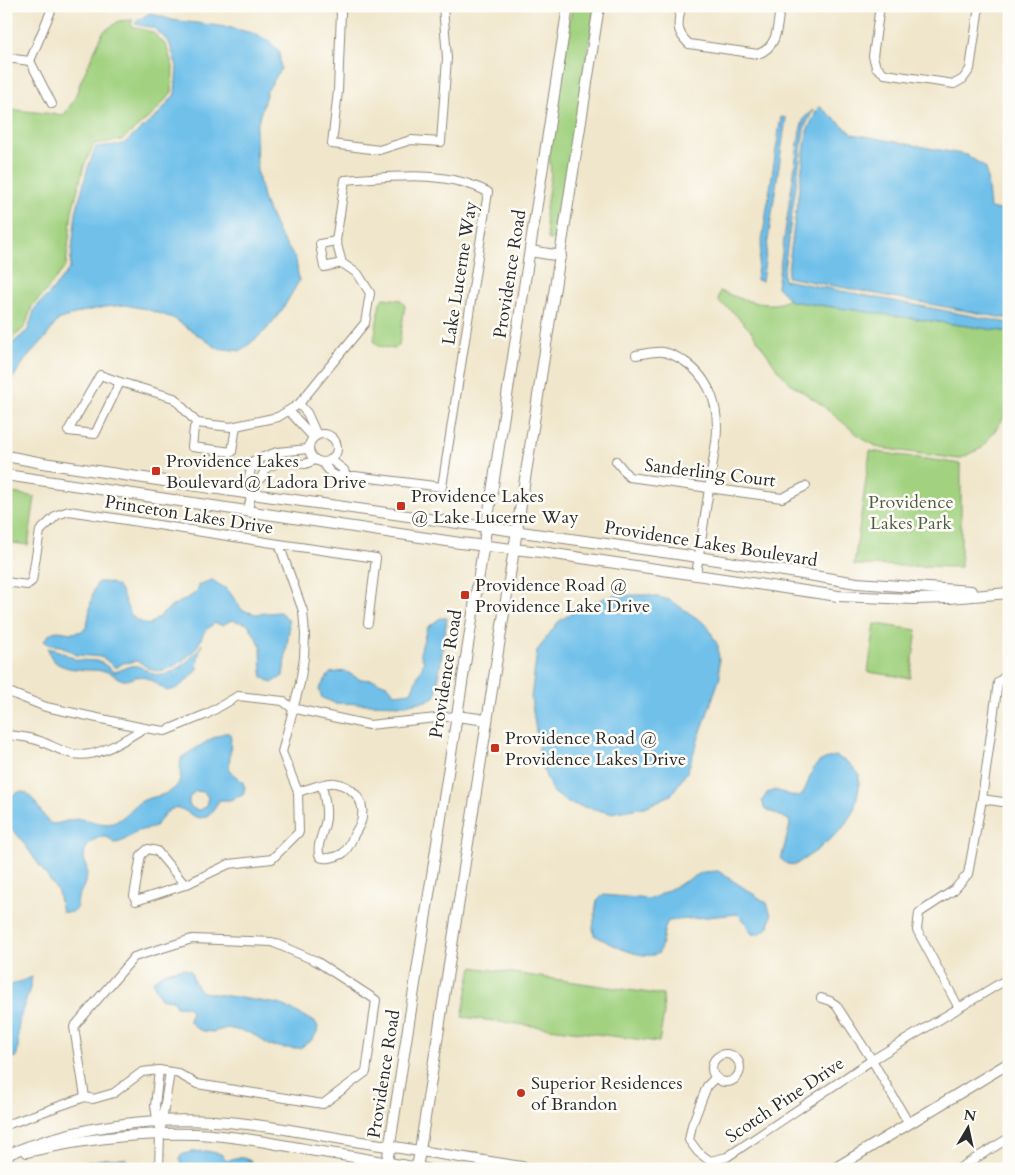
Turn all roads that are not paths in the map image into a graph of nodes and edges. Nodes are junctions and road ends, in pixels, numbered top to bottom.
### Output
1 (53, 6) edge
2 (337, 6) edge
3 (443, 6) edge
4 (568, 6) edge
5 (599, 6) edge
6 (680, 6) edge
7 (780, 6) edge
8 (880, 6) edge
9 (979, 6) edge
10 (6, 58) edge
11 (30, 61) junction
12 (52, 104) dead end
13 (336, 241) junction
14 (530, 251) junction
15 (561, 256) junction
16 (342, 263) junction
17 (636, 355) dead end
18 (120, 382) junction
19 (299, 404) junction
20 (289, 411) junction
21 (197, 423) junction
22 (236, 426) junction
23 (315, 436) junction
24 (308, 449) junction
25 (6, 456) edge
26 (331, 460) junction
27 (318, 461) junction
28 (616, 461) dead end
29 (6, 476) edge
30 (346, 476) junction
31 (254, 482) junction
32 (806, 486) dead end
33 (710, 489) junction
34 (252, 494) junction
35 (248, 510) junction
36 (486, 526) junction
37 (517, 530) junction
38 (279, 544) junction
39 (483, 546) junction
40 (514, 549) junction
41 (698, 557) junction
42 (696, 575) junction
43 (6, 582) edge
44 (997, 594) junction
45 (1009, 594) edge
46 (368, 623) dead end
47 (1009, 673) edge
48 (6, 691) edge
49 (292, 708) junction
50 (456, 716) junction
51 (487, 720) junction
52 (144, 728) junction
53 (6, 735) edge
54 (322, 785) junction
55 (298, 792) junction
56 (982, 799) junction
57 (1009, 803) edge
58 (185, 885) junction
59 (1009, 978) edge
60 (821, 998) dead end
61 (959, 1008) junction
62 (872, 1060) junction
63 (1009, 1063) edge
64 (159, 1070) junction
65 (170, 1072) junction
66 (716, 1077) dead end
67 (85, 1097) junction
68 (160, 1120) junction
69 (909, 1124) junction
70 (6, 1125) edge
71 (160, 1134) junction
72 (1009, 1138) edge
73 (389, 1147) junction
74 (420, 1152) junction
75 (6, 1156) edge
76 (386, 1166) edge
77 (420, 1168) edge
78 (160, 1169) edge
79 (533, 1169) edge
80 (834, 1169) edge
81 (958, 1169) edge

1 - 11 street
2 - 3 street
4 - 14 street, Providence Road
5 - 15 street
6 - 7 street
8 - 9 street
10 - 11 street
11 - 12 street
13 - 16 street, Lake Lucerne Way
13 - 16 street
13 - 30 street, Lake Lucerne Way
14 - 15 street
14 - 36 street, Providence Road
15 - 37 street
16 - 19 street
17 - 33 street
18 - 18 street
18 - 21 street
19 - 20 street
19 - 23 street
20 - 22 street
20 - 23 street
21 - 22 street
21 - 22 street
23 - 24 street
23 - 26 street
24 - 27 street
24 - 31 street
25 - 34 street, Providence Lakes Boulevard
26 - 27 street
26 - 30 street
27 - 30 street, Lake Lucerne Way
27 - 31 street
28 - 33 street, Sanderling Court
29 - 35 street, Providence Lakes Boulevard
31 - 34 street
32 - 33 street, Sanderling Court
33 - 41 street
34 - 35 street
34 - 36 street, Providence Lakes Boulevard
35 - 39 street, Providence Lakes Boulevard
36 - 37 street, Providence Lakes Boulevard
36 - 39 street, Providence Road
37 - 40 street
37 - 41 street, Providence Lakes Boulevard
38 - 43 street, Princeton Lakes Drive
38 - 46 street
38 - 49 street, Princeton Lakes Drive
39 - 40 street, Providence Lakes Boulevard
39 - 50 street, Providence Road
40 - 42 street, Providence Lakes Boulevard
40 - 51 street
41 - 42 street
41 - 44 street, Providence Lakes Boulevard
42 - 44 street, Providence Lakes Boulevard
44 - 45 street, Providence Lakes Boulevard
47 - 56 street
48 - 52 street
49 - 50 street
49 - 52 street
49 - 55 street, Princeton Lakes Drive
50 - 51 street
50 - 73 street, Providence Road
51 - 74 street
52 - 53 street
54 - 54 street
54 - 55 street
55 - 58 street
56 - 57 street
56 - 61 street
58 - 58 street
59 - 61 street, Scotch Pine Drive
60 - 62 street
61 - 62 street, Scotch Pine Drive
62 - 66 street, Scotch Pine Drive
62 - 69 street
63 - 69 street
64 - 65 street
64 - 67 street
64 - 68 street
65 - 67 street
65 - 68 street
67 - 70 street
68 - 71 street
68 - 73 street
68 - 75 street
69 - 80 street
71 - 75 street
71 - 76 street
71 - 78 street
72 - 81 street
73 - 74 street
73 - 76 street, Providence Road
74 - 77 street
74 - 79 street
76 - 77 street

